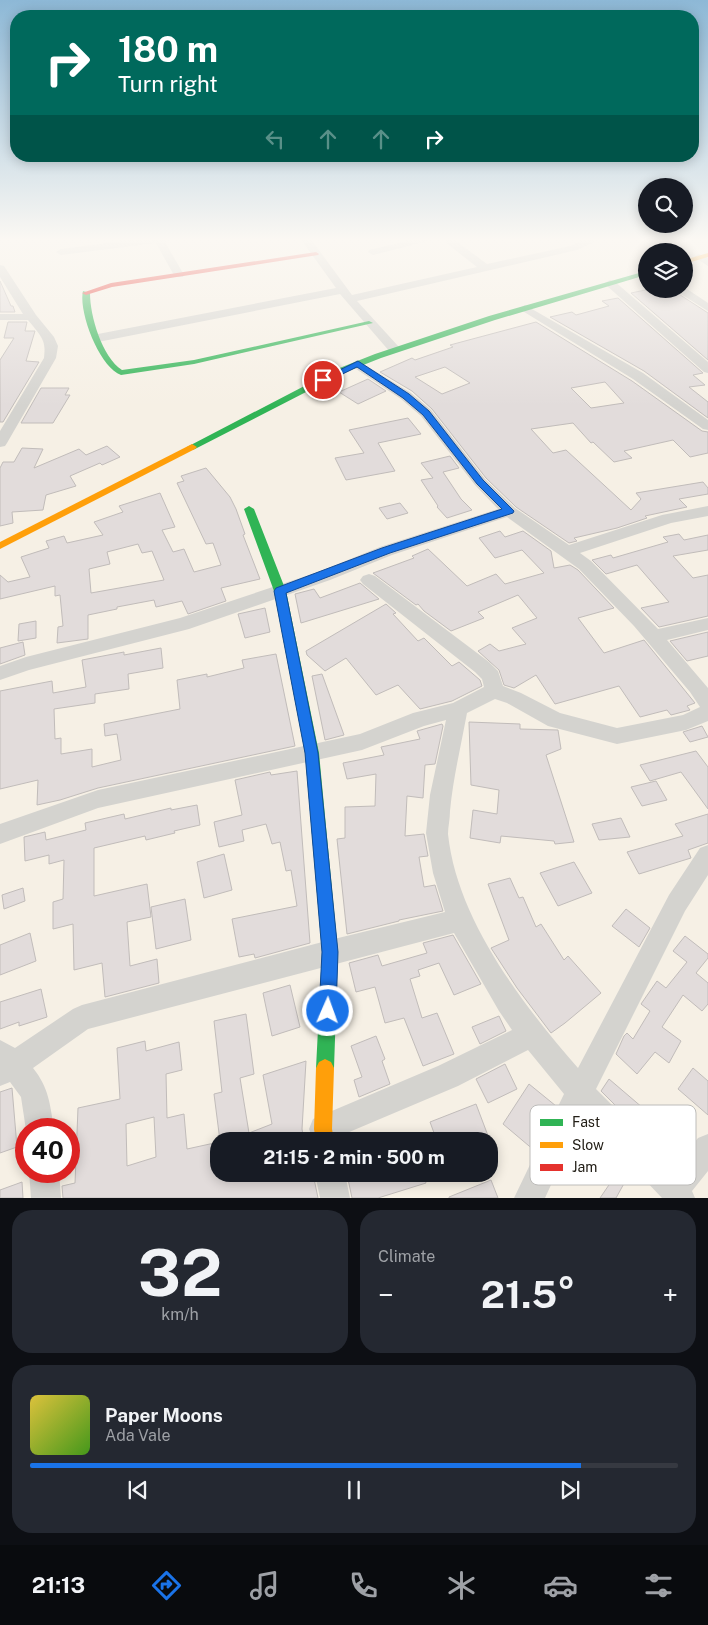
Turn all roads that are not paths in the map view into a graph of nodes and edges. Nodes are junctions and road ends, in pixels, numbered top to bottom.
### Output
1 (16, 294) edge
2 (85, 294) edge
3 (352, 294) edge
4 (573, 294) edge
5 (622, 294) edge
6 (346, 295) junction
7 (693, 298) edge
8 (525, 308) junction
9 (708, 308) edge
10 (0, 317) edge
11 (31, 317) junction
12 (369, 324) junction
13 (98, 338) junction
14 (394, 349) junction
15 (358, 364) junction
16 (708, 369) edge
17 (708, 426) edge
18 (0, 443) edge
19 (249, 509) dead end
20 (509, 511) junction
21 (708, 511) edge
22 (0, 546) edge
23 (566, 552) junction
24 (369, 580) dead end
25 (280, 591) junction
26 (708, 624) edge
27 (653, 637) junction
28 (0, 673) edge
29 (494, 691) junction
30 (708, 703) edge
31 (458, 709) junction
32 (708, 712) edge
33 (312, 753) junction
34 (0, 834) edge
35 (708, 856) edge
36 (460, 920) junction
37 (330, 952) junction
38 (532, 1034) junction
39 (5, 1064) edge
40 (580, 1092) junction
41 (574, 1105) edge
42 (592, 1105) edge
43 (38, 1118) edge
44 (324, 1132) edge
45 (330, 1132) edge
46 (708, 1148) edge
47 (696, 1166) edge
48 (332, 1182) edge
49 (45, 1183) edge
50 (535, 1185) edge
51 (46, 1198) edge
52 (335, 1198) edge
53 (529, 1198) edge

1 - 11 street
2 - 13 main road
3 - 6 street
4 - 8 main road
5 - 16 street
6 - 12 street
6 - 13 street
7 - 9 street
8 - 14 main road
8 - 17 street
10 - 11 street
11 - 18 street
12 - 13 main road
12 - 14 street
14 - 15 main road
15 - 20 street
15 - 22 main road
19 - 25 main road
20 - 23 street
20 - 25 street
21 - 23 street
23 - 27 street
24 - 29 street
25 - 28 street
25 - 33 main road
26 - 27 street
27 - 30 street
29 - 31 street
29 - 32 street
31 - 33 street
31 - 36 street
33 - 34 street
33 - 37 main road
35 - 40 street
36 - 37 street
36 - 38 street
37 - 39 street
37 - 44 main road
38 - 40 street
38 - 45 street
39 - 43 street
40 - 41 street
40 - 42 street
46 - 47 street
48 - 52 street
49 - 51 street
50 - 53 street

